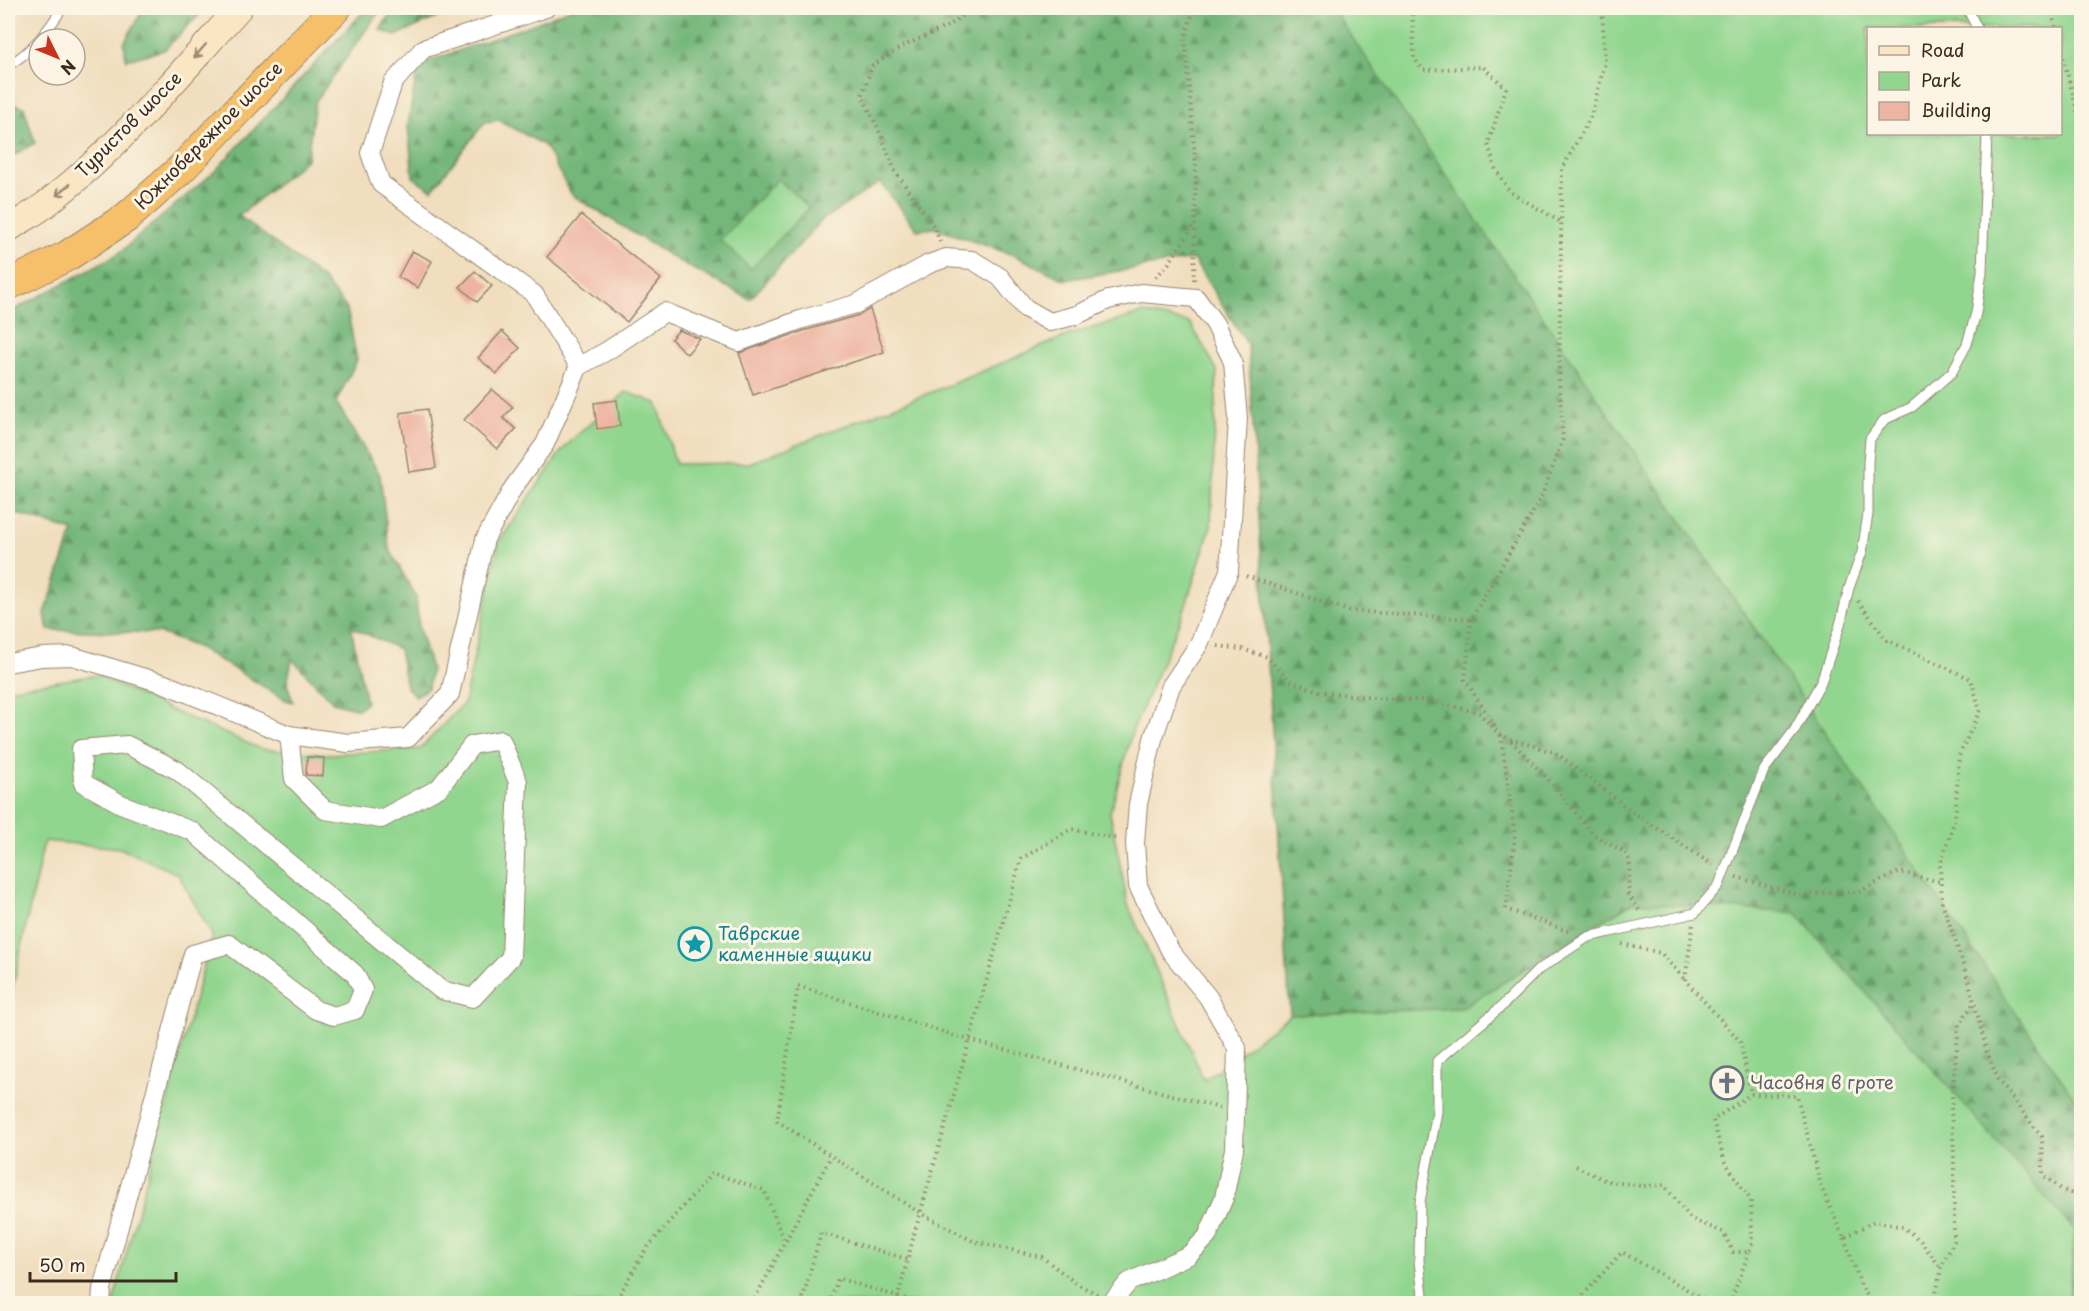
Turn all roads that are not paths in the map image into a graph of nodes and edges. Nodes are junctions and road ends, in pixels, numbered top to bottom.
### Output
1 (62, 8) edge
2 (239, 8) edge
3 (318, 8) edge
4 (336, 8) edge
5 (546, 8) edge
6 (1967, 8) edge
7 (1976, 27) edge
8 (8, 65) edge
9 (1987, 135) edge
10 (8, 229) edge
11 (8, 266) edge
12 (8, 285) edge
13 (579, 366) junction
14 (8, 663) edge
15 (289, 735) junction
16 (1111, 1302) edge
17 (101, 1304) edge
18 (1424, 1304) edge

1 - 8 lane
2 -> 10 main road, Туристов шоссе
3 - 11 highway, Южнобережное шоссе
4 - 12 highway, Южнобережное шоссе
5 - 13 street
6 - 7 lane
9 - 18 lane
13 - 15 street
13 - 16 street
14 - 15 street
15 - 17 street

